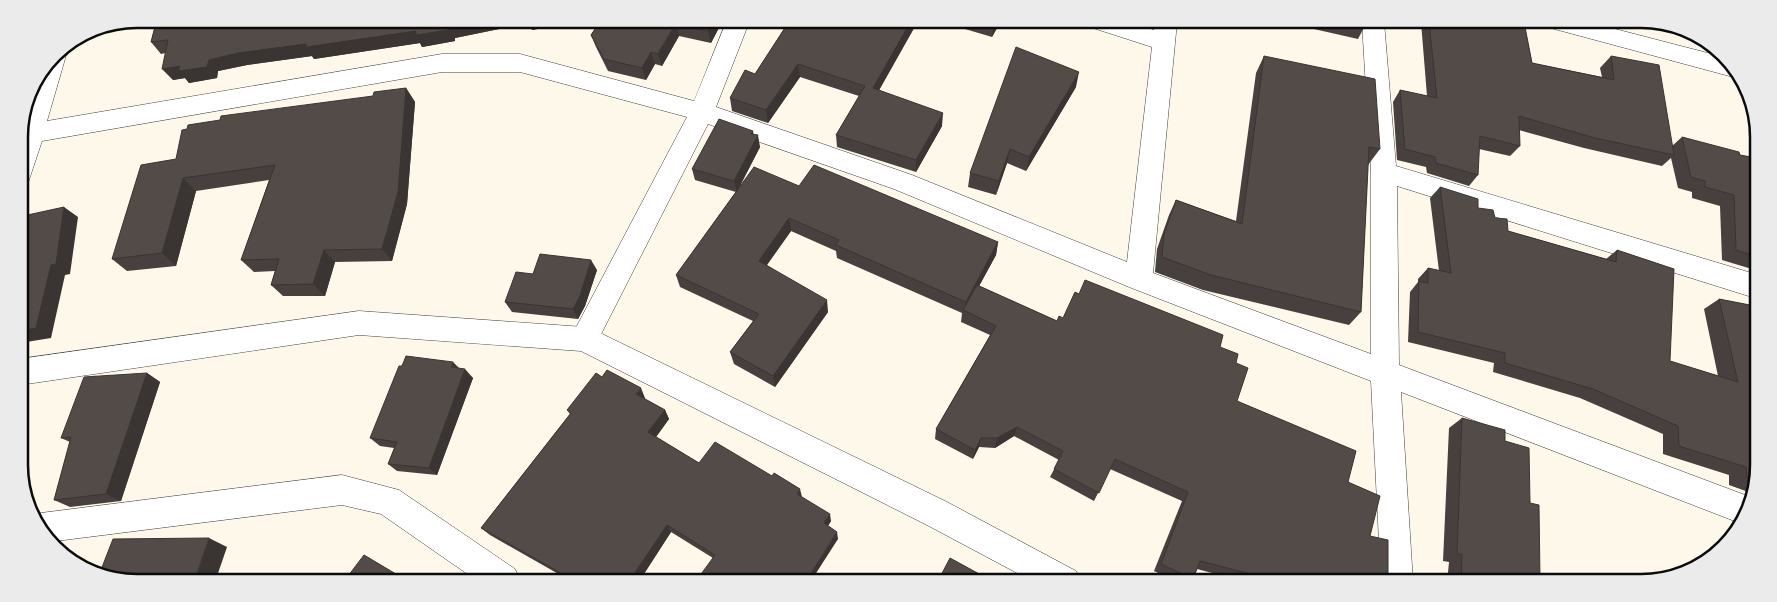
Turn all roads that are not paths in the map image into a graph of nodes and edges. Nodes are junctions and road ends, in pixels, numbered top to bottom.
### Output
1 (736, 28) edge
2 (1141, 28) edge
3 (1373, 28) edge
4 (1584, 28) edge
5 (1165, 32) edge
6 (1722, 65) edge
7 (50, 70) edge
8 (702, 112) junction
9 (32, 133) junction
10 (28, 146) edge
11 (1384, 172) junction
12 (1139, 279) junction
13 (1750, 284) edge
14 (584, 338) junction
15 (28, 371) edge
16 (1385, 373) junction
17 (1740, 508) edge
18 (47, 527) edge
19 (495, 574) edge
20 (1050, 574) edge
21 (1397, 574) edge

1 - 8 street
2 - 5 street
3 - 11 street
4 - 6 street
5 - 12 street
7 - 9 street
8 - 9 street
8 - 12 street
8 - 14 street
9 - 10 street
11 - 13 street
11 - 16 street
12 - 16 street
14 - 15 street
14 - 20 street
16 - 17 street
16 - 21 street
18 - 19 street

